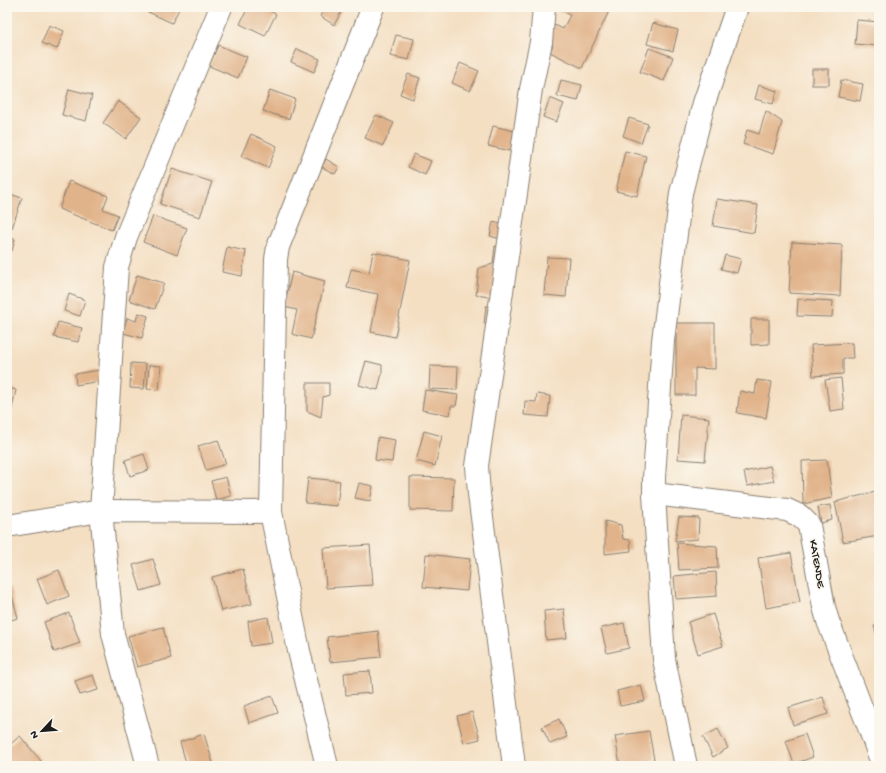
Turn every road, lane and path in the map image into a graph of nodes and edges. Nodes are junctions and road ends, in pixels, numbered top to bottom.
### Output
1 (221, 7) edge
2 (373, 7) edge
3 (544, 7) edge
4 (737, 7) edge
5 (654, 494) junction
6 (101, 511) junction
7 (271, 512) junction
8 (7, 526) edge
9 (875, 728) edge
10 (879, 755) edge
11 (148, 766) edge
12 (327, 766) edge
13 (514, 766) edge
14 (686, 766) edge

1 - 6 street
2 - 7 street
3 - 13 street
4 - 5 street
5 - 9 street, KATENDE
5 - 14 street
6 - 7 street
6 - 8 street
6 - 11 street
7 - 12 street
9 - 10 street, KATENDE

